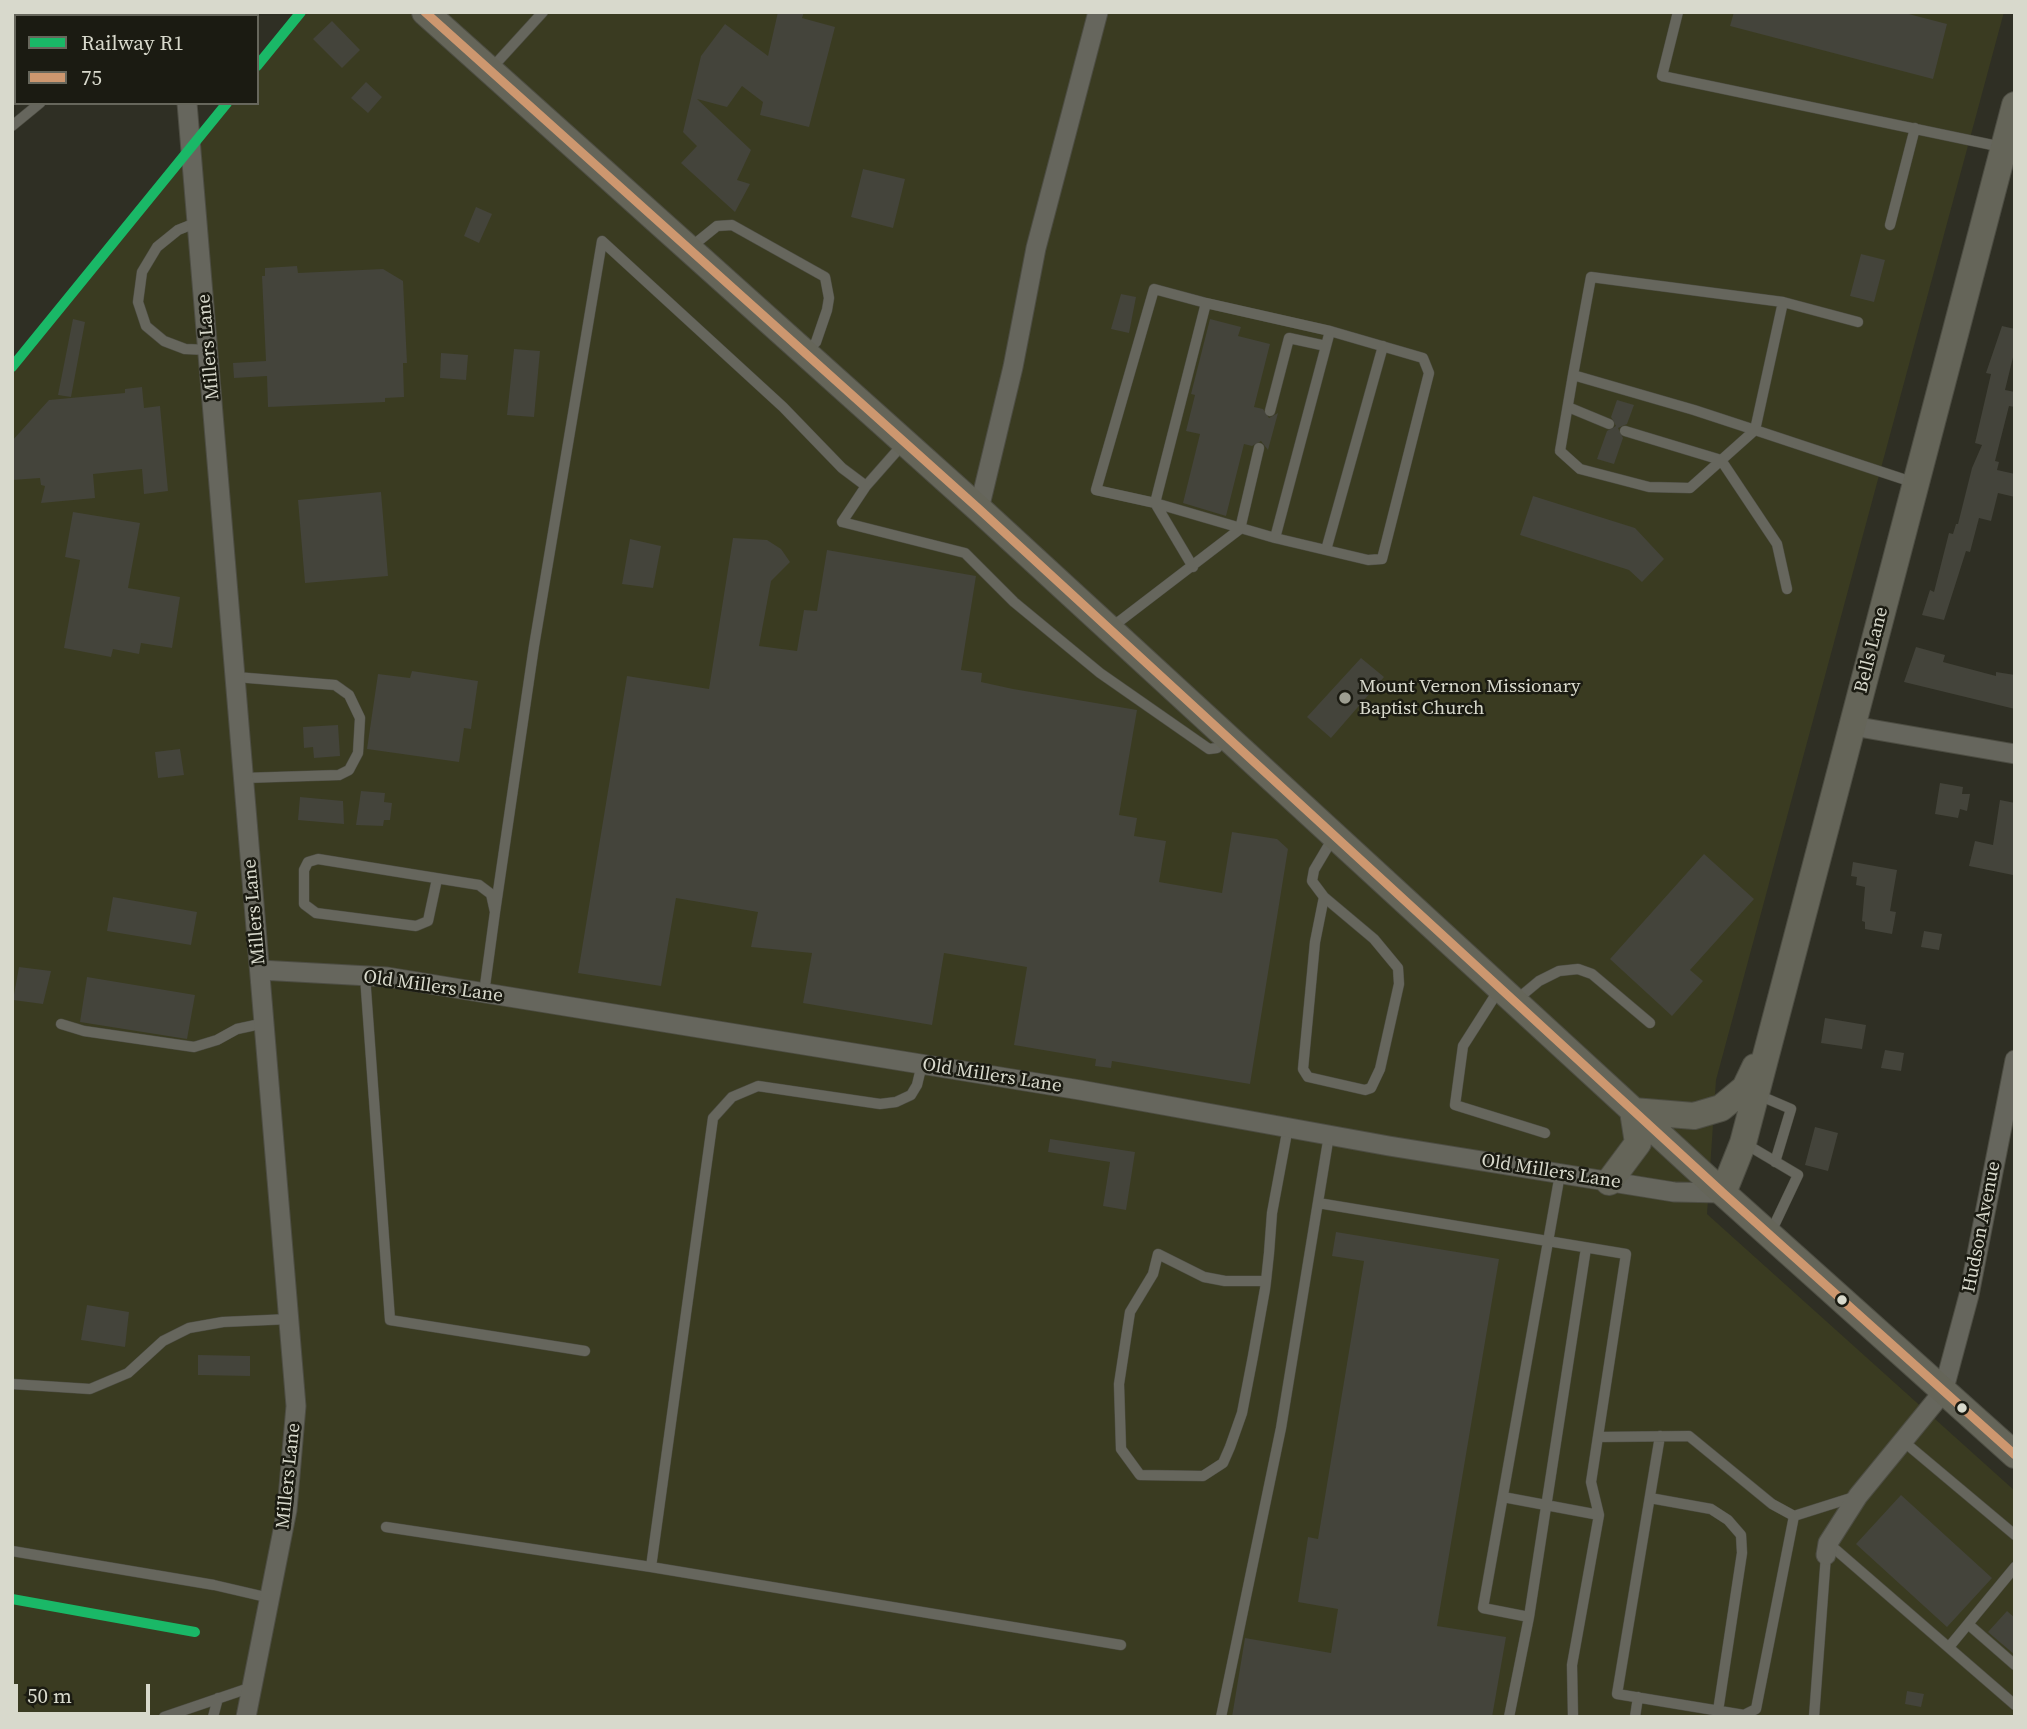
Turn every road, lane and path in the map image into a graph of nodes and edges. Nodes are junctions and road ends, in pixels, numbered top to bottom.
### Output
1 (425, 12) edge
2 (543, 12) edge
3 (1098, 12) edge
4 (1678, 12) edge
5 (490, 71) junction
6 (38, 105) edge
7 (187, 105) edge
8 (2015, 105) edge
9 (12, 126) edge
10 (1915, 128) junction
11 (2004, 147) junction
12 (198, 222) junction
13 (1890, 225) dead end
14 (688, 250) junction
15 (1783, 302) junction
16 (1206, 303) junction
17 (1858, 322) dead end
18 (1330, 331) junction
19 (1326, 346) junction
20 (1383, 346) junction
21 (209, 350) junction
22 (805, 355) junction
23 (1573, 375) junction
24 (1568, 407) junction
25 (1270, 411) dead end
26 (1609, 424) dead end
27 (1755, 430) junction
28 (1625, 431) dead end
29 (904, 443) junction
30 (1259, 448) dead end
31 (1721, 460) junction
32 (1916, 483) junction
33 (866, 486) junction
34 (1155, 503) junction
35 (979, 509) junction
36 (1240, 529) junction
37 (1275, 537) junction
38 (1326, 550) junction
39 (1193, 567) junction
40 (1787, 589) dead end
41 (1110, 629) junction
42 (236, 677) junction
43 (1853, 726) junction
44 (1227, 736) junction
45 (2015, 754) edge
46 (244, 778) junction
47 (1335, 835) junction
48 (437, 878) junction
49 (1324, 897) junction
50 (495, 912) junction
51 (260, 970) junction
52 (365, 976) junction
53 (484, 993) junction
54 (1507, 994) junction
55 (1776, 1020) junction
56 (265, 1023) junction
57 (1650, 1023) dead end
58 (61, 1024) dead end
59 (2015, 1060) edge
60 (922, 1064) junction
61 (1756, 1094) junction
62 (1633, 1111) junction
63 (1288, 1127) junction
64 (1545, 1133) dead end
65 (1329, 1135) junction
66 (1744, 1143) junction
67 (1775, 1162) junction
68 (1560, 1174) junction
69 (1609, 1182) junction
70 (1723, 1193) junction
71 (1318, 1203) junction
72 (1769, 1236) junction
73 (1548, 1241) junction
74 (1586, 1248) junction
75 (1266, 1281) junction
76 (291, 1319) junction
77 (585, 1351) dead end
78 (12, 1384) edge
79 (1943, 1392) junction
80 (1660, 1436) junction
81 (1598, 1437) junction
82 (1903, 1441) junction
83 (2015, 1455) edge
84 (1858, 1496) junction
85 (1503, 1497) junction
86 (1650, 1498) junction
87 (1544, 1504) junction
88 (1598, 1515) junction
89 (1794, 1516) junction
90 (386, 1527) dead end
91 (2015, 1535) edge
92 (1827, 1549) junction
93 (12, 1551) edge
94 (651, 1567) junction
95 (2015, 1567) edge
96 (270, 1598) junction
97 (1529, 1617) junction
98 (1968, 1624) junction
99 (1121, 1645) dead end
100 (1949, 1647) junction
101 (2015, 1665) edge
102 (253, 1687) junction
103 (1638, 1697) junction
104 (218, 1698) junction
105 (2015, 1705) edge
106 (1718, 1711) junction
107 (1744, 1716) edge
108 (164, 1717) edge
109 (213, 1717) edge
110 (246, 1717) edge
111 (1220, 1717) edge
112 (1509, 1717) edge
113 (1573, 1717) edge
114 (1635, 1717) edge
115 (1814, 1717) edge

1 - 5 main road
2 - 5 lane
3 - 35 street
4 - 10 lane
5 - 14 main road
6 - 9 lane
7 - 12 street, Millers Lane
8 - 11 main road, Bells Lane
10 - 11 lane
10 - 13 lane
11 - 32 main road, Bells Lane
12 - 21 street, Millers Lane
12 - 21 lane
14 - 22 main road
14 - 22 lane
15 - 17 lane
15 - 23 lane
15 - 27 lane
16 - 18 lane
16 - 34 lane
16 - 34 lane
18 - 19 lane
18 - 20 lane
19 - 25 lane
19 - 37 lane
20 - 38 lane
20 - 38 lane
21 - 42 street, Millers Lane
22 - 29 main road
23 - 24 lane
23 - 27 lane
24 - 26 lane
24 - 31 lane
27 - 31 lane
27 - 32 lane
28 - 31 lane
29 - 33 lane
29 - 35 main road
30 - 36 lane
31 - 40 lane
32 - 43 main road, Bells Lane
33 - 44 lane
33 - 50 lane
34 - 36 lane
34 - 39 lane
35 - 41 main road
36 - 37 lane
36 - 39 lane
37 - 38 lane
39 - 41 lane
41 - 44 main road
42 - 46 street, Millers Lane
42 - 46 lane
43 - 45 street
43 - 55 main road, Bells Lane
44 - 47 main road
46 - 51 street, Millers Lane
47 - 49 lane
47 - 54 main road
48 - 48 lane
48 - 50 lane
49 - 49 lane
50 - 53 lane
51 - 52 street, Old Millers Lane
51 - 56 street, Millers Lane
52 - 53 street, Old Millers Lane
52 - 77 lane
53 - 60 street, Old Millers Lane
54 - 57 lane
54 - 62 main road
54 - 64 lane
55 - 61 main road, Bells Lane
55 - 62 main road
56 - 58 lane
56 - 76 street, Millers Lane
59 - 79 street, Hudson Avenue
60 - 63 street, Old Millers Lane
60 - 94 lane
61 - 66 main road, Bells Lane
61 - 67 lane
62 - 69 main road
62 - 70 main road
63 - 65 street, Old Millers Lane
63 - 75 lane
65 - 68 street, Old Millers Lane
65 - 71 lane
66 - 67 lane
66 - 70 main road, Bells Lane
67 - 72 lane
68 - 69 street, Old Millers Lane
68 - 73 lane
69 - 70 street, Old Millers Lane
70 - 72 main road
71 - 73 lane
71 - 111 lane
72 - 79 main road
73 - 74 lane
73 - 85 lane
74 - 81 lane
74 - 87 lane
75 - 75 lane
76 - 78 lane
76 - 96 street, Millers Lane
79 - 82 street
79 - 83 main road
80 - 81 lane
80 - 86 lane
80 - 89 lane
81 - 88 lane
82 - 84 street
82 - 91 lane
84 - 89 lane
84 - 92 street
85 - 87 lane
85 - 97 lane
86 - 103 lane
86 - 106 lane
87 - 88 lane
87 - 97 lane
88 - 113 lane
89 - 107 lane
90 - 94 lane
92 - 100 lane
92 - 115 lane
93 - 96 lane
94 - 99 lane
95 - 98 lane
96 - 102 street, Millers Lane
97 - 112 lane
98 - 100 lane
98 - 101 lane
100 - 105 lane
102 - 104 lane
102 - 110 street, Millers Lane
103 - 106 lane
103 - 114 lane
104 - 108 lane
104 - 109 lane
106 - 107 lane

